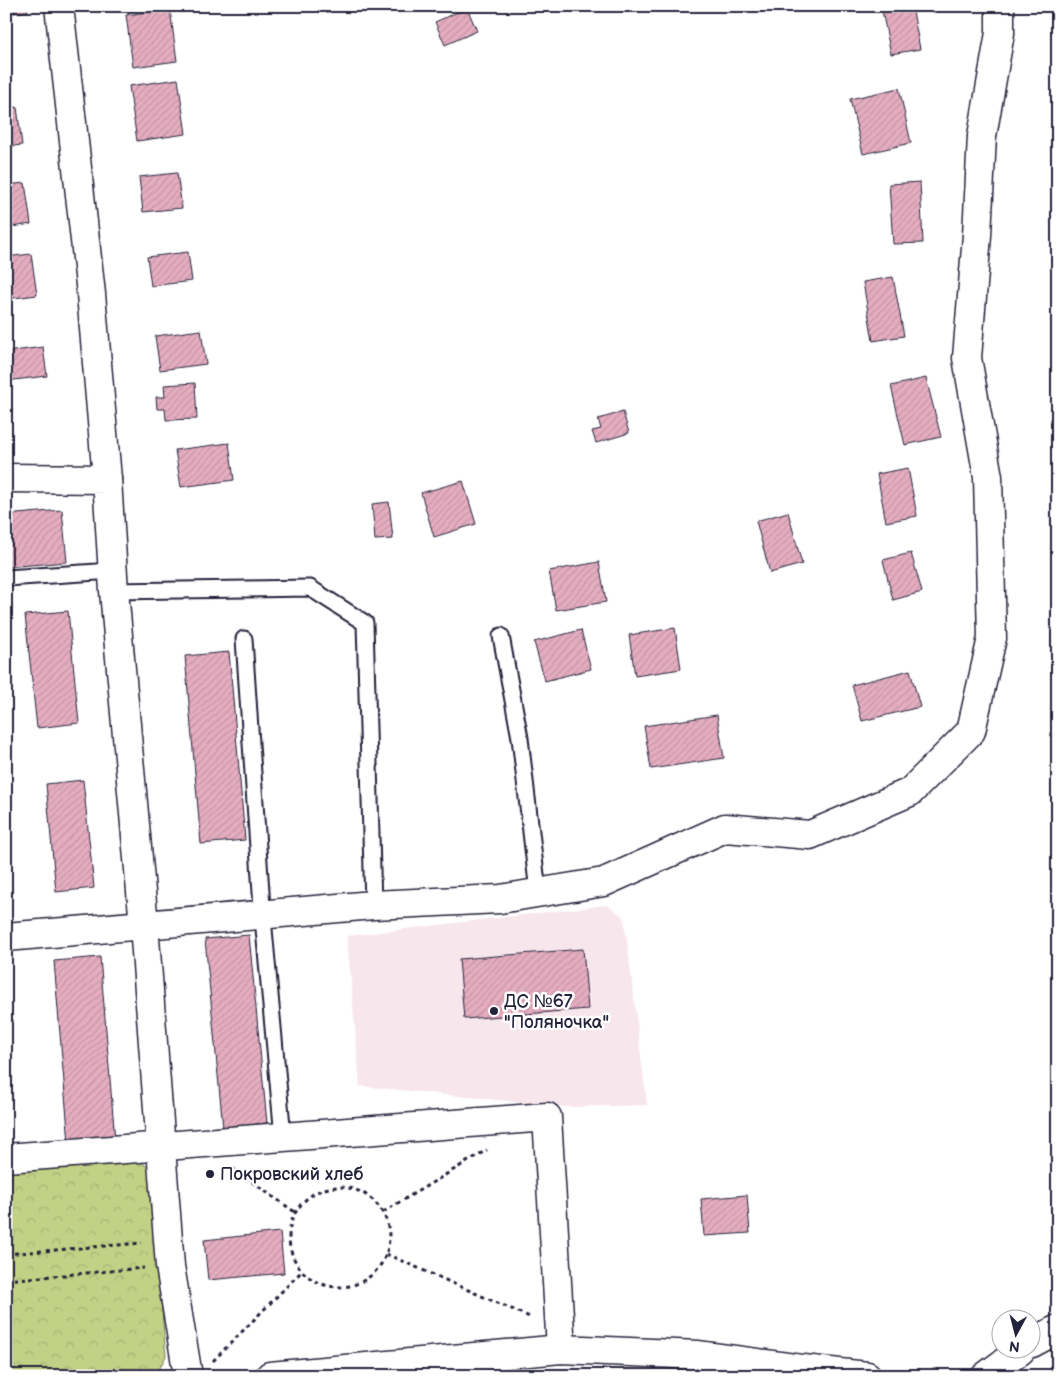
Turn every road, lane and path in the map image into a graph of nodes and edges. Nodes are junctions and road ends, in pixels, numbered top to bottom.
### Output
1 (59, 6) edge
2 (1000, 6) edge
3 (6, 478) edge
4 (107, 479) junction
5 (6, 578) edge
6 (114, 581) junction
7 (501, 636) dead end
8 (244, 639) dead end
9 (538, 892) junction
10 (373, 904) junction
11 (263, 915) junction
12 (144, 925) junction
13 (6, 936) edge
14 (282, 1137) junction
15 (160, 1146) junction
16 (492, 1147) dead end
17 (6, 1158) edge
18 (230, 1166) dead end
19 (296, 1212) junction
20 (383, 1212) junction
21 (169, 1253) junction
22 (6, 1254) edge
23 (386, 1254) junction
24 (302, 1270) junction
25 (6, 1280) edge
26 (1058, 1329) edge
27 (1042, 1338) edge
28 (561, 1339) junction
29 (1007, 1360) edge
30 (212, 1362) dead end
31 (188, 1376) edge
32 (270, 1376) edge
33 (867, 1376) edge
34 (986, 1376) edge

1 - 4 street
2 - 9 street
3 - 4 street
4 - 6 street
5 - 6 lane
6 - 10 lane
6 - 12 street
7 - 9 lane
8 - 11 lane
9 - 10 street
10 - 11 street
11 - 12 street
11 - 14 lane
12 - 13 street
12 - 15 street
14 - 15 street
14 - 28 street
15 - 17 street
15 - 21 street
16 - 20 path
18 - 19 path
19 - 20 path
19 - 24 path
20 - 23 path
21 - 22 path
21 - 25 path
21 - 31 street
23 - 24 path
23 - 28 path
24 - 30 path
26 - 27 street
28 - 32 street
28 - 33 street
29 - 34 street

